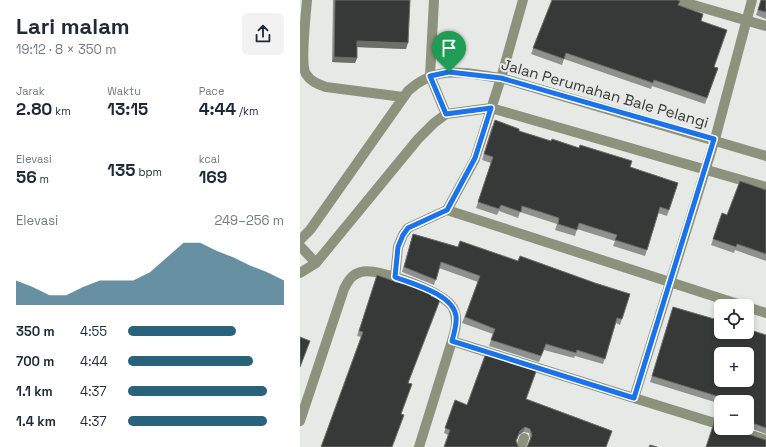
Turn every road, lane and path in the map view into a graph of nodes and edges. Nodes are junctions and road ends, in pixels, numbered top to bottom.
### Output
1 (307, 0) edge
2 (434, 0) edge
3 (523, 0) edge
4 (676, 0) edge
5 (752, 0) edge
6 (746, 19) junction
7 (766, 26) edge
8 (430, 76) junction
9 (501, 78) junction
10 (403, 97) junction
11 (491, 108) junction
12 (446, 114) junction
13 (714, 139) junction
14 (766, 156) edge
15 (706, 168) junction
16 (766, 187) edge
17 (447, 210) junction
18 (300, 240) edge
19 (300, 246) edge
20 (316, 263) junction
21 (300, 273) edge
22 (395, 277) junction
23 (670, 283) junction
24 (723, 299) edge
25 (754, 309) edge
26 (766, 313) edge
27 (452, 341) junction
28 (634, 398) junction
29 (300, 421) edge
30 (714, 424) edge
31 (751, 435) edge
32 (766, 440) edge
33 (419, 447) edge

1 - 10 street
2 - 8 street
3 - 9 street
4 - 6 street
5 - 6 street
6 - 7 street
6 - 13 street
8 - 9 street, Jalan Perumahan Bale Pelangi
8 - 10 street, Jalan Perumahan Bale Pelangi
8 - 12 street
9 - 11 street
9 - 13 street, Jalan Perumahan Bale Pelangi
10 - 18 street, Jalan Perumahan Bale Pelangi
11 - 12 street
11 - 15 street
11 - 17 street
12 - 20 street
13 - 14 street, Jalan Perumahan Bale Pelangi
13 - 15 street
15 - 16 street
15 - 23 street
17 - 22 street
17 - 23 street
19 - 20 street
20 - 21 street
22 - 27 street
22 - 29 street
23 - 24 street
23 - 28 street
25 - 26 street
27 - 28 street
27 - 33 street
28 - 30 street
31 - 32 street

